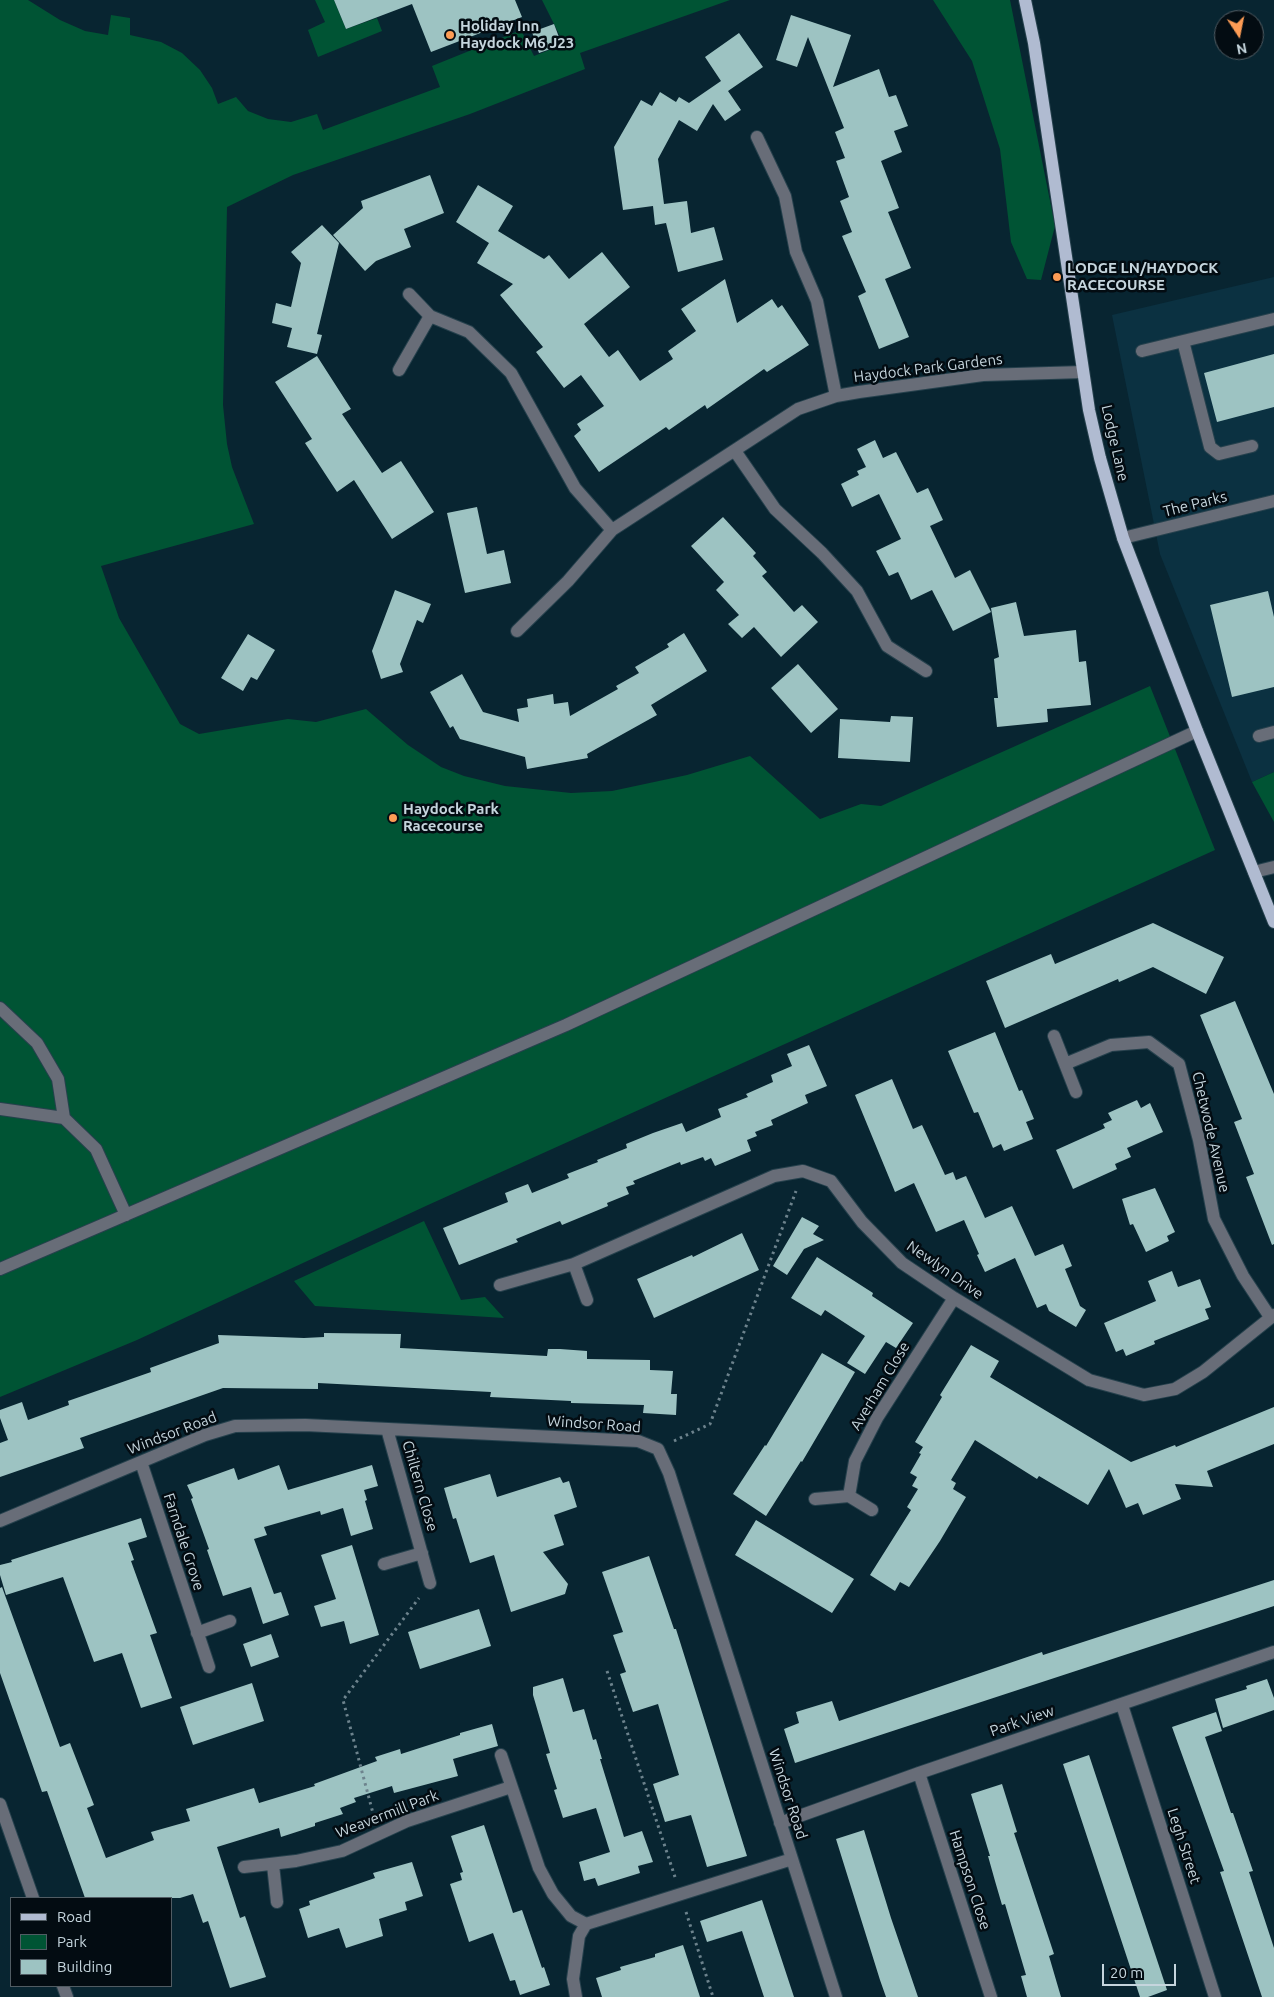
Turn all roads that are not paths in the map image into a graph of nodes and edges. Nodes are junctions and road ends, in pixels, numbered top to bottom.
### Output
1 (1025, 0) edge
2 (757, 137) dead end
3 (409, 294) dead end
4 (430, 316) junction
5 (1274, 319) edge
6 (1183, 342) junction
7 (1142, 352) dead end
8 (399, 370) dead end
9 (1084, 372) junction
10 (836, 396) junction
11 (1252, 446) dead end
12 (735, 450) junction
13 (1274, 501) edge
14 (612, 530) junction
15 (1123, 538) junction
16 (517, 631) dead end
17 (926, 671) dead end
18 (1197, 731) junction
19 (1274, 732) edge
20 (1259, 736) dead end
21 (1274, 867) edge
22 (1254, 872) junction
23 (1274, 922) edge
24 (0, 1008) edge
25 (1054, 1036) dead end
26 (1065, 1064) junction
27 (1076, 1092) dead end
28 (0, 1109) edge
29 (64, 1118) junction
30 (126, 1215) junction
31 (574, 1264) junction
32 (0, 1269) edge
33 (500, 1285) dead end
34 (954, 1298) junction
35 (587, 1300) dead end
36 (1272, 1316) edge
37 (387, 1429) junction
38 (141, 1462) junction
39 (849, 1496) junction
40 (815, 1499) dead end
41 (872, 1510) dead end
42 (0, 1521) edge
43 (422, 1553) junction
44 (384, 1564) dead end
45 (430, 1583) road end
46 (230, 1621) dead end
47 (197, 1633) junction
48 (1274, 1652) edge
49 (208, 1668) dead end
50 (1122, 1705) junction
51 (501, 1755) dead end
52 (919, 1773) junction
53 (511, 1787) junction
54 (0, 1804) edge
55 (780, 1823) junction
56 (792, 1859) junction
57 (273, 1865) junction
58 (244, 1868) dead end
59 (33, 1897) edge
60 (277, 1902) dead end
61 (586, 1924) junction
62 (576, 1997) edge
63 (836, 1997) edge
64 (991, 1997) edge
65 (1215, 1997) edge

1 - 9 main road, Lodge Lane
2 - 10 street, Haydock Park Gardens
3 - 4 street
4 - 8 street
4 - 14 street
5 - 6 street
6 - 7 street
6 - 11 street
9 - 10 street, Haydock Park Gardens
9 - 15 main road, Lodge Lane
10 - 12 street, Haydock Park Gardens
12 - 14 street, Haydock Park Gardens
12 - 17 street
13 - 15 street, The Parks
14 - 16 street, Haydock Park Gardens
15 - 18 main road, Lodge Lane
18 - 22 main road, Lodge Lane
18 - 30 street
19 - 20 street
21 - 22 street
22 - 23 main road, Lodge Lane
24 - 29 street
25 - 26 street
26 - 27 street
26 - 36 street, Chetwode Avenue
28 - 29 street
29 - 30 street
30 - 32 street
31 - 33 street, Newlyn Drive
31 - 34 street, Newlyn Drive
31 - 35 street
34 - 36 street, Newlyn Drive
34 - 39 street, Averham Close
37 - 38 street, Windsor Road
37 - 43 street, Chiltern Close
37 - 55 street, Windsor Road
38 - 42 street, Windsor Road
38 - 47 street, Farndale Grove
39 - 40 street
39 - 41 street
43 - 44 street, Chiltern Close
43 - 45 street, Chiltern Close
46 - 47 street
47 - 49 street, Farndale Grove
48 - 50 street, Park View
50 - 52 street, Park View
50 - 65 street, Legh Street
51 - 53 street
52 - 55 street, Park View
52 - 64 street, Hampson Close
53 - 57 street, Weavermill Park
53 - 61 street
54 - 59 street
55 - 56 street, Windsor Road
56 - 61 street
56 - 63 street, Windsor Road
57 - 58 street, Weavermill Park
57 - 60 street
61 - 62 street

